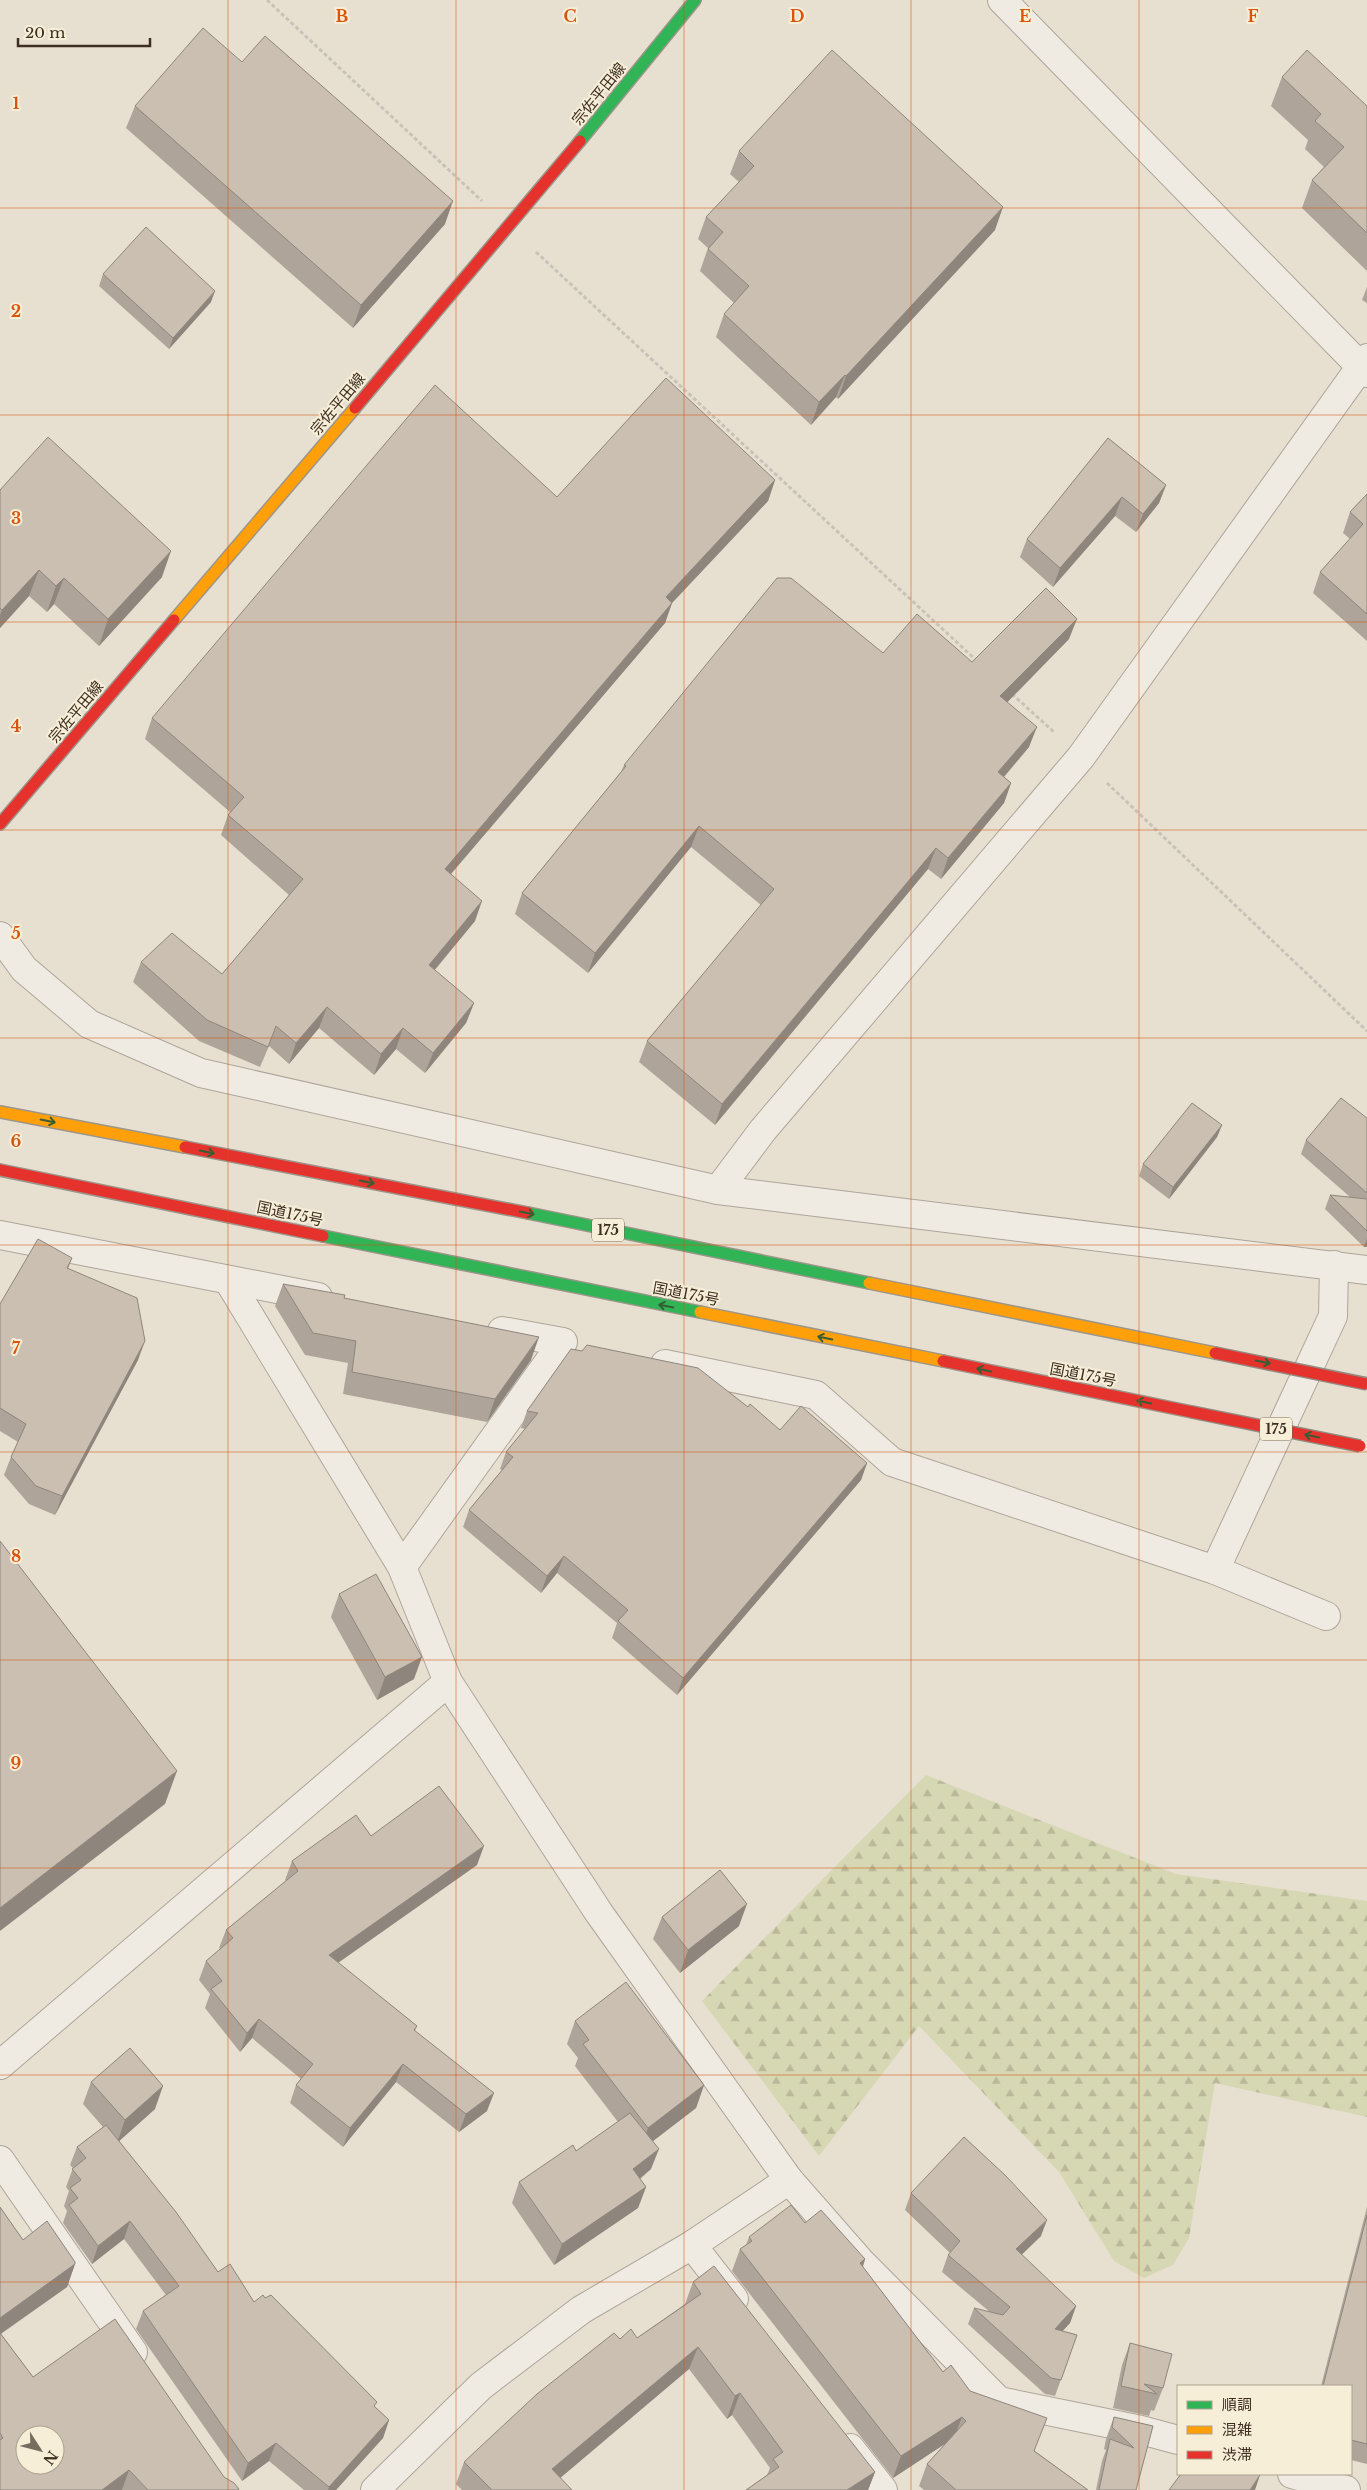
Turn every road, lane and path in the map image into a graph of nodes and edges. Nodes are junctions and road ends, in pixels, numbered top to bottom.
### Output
1 (267, 0) edge
2 (696, 0) edge
3 (1002, 0) edge
4 (509, 227) junction
5 (1365, 366) edge
6 (978, 662) edge
7 (1007, 689) edge
8 (1081, 757) junction
9 (0, 824) edge
10 (0, 936) edge
11 (1367, 1031) edge
12 (0, 1112) edge
13 (0, 1170) edge
14 (718, 1190) junction
15 (0, 1235) edge
16 (1334, 1265) junction
17 (1367, 1270) edge
18 (228, 1280) junction
19 (343, 1302) edge
20 (477, 1326) edge
21 (641, 1358) edge
22 (1296, 1369) junction
23 (1367, 1377) edge
24 (1367, 1384) edge
25 (1364, 1446) edge
26 (402, 1567) junction
27 (1215, 1570) junction
28 (1326, 1616) dead end
29 (448, 1682) junction
30 (0, 2064) edge
31 (0, 2160) edge
32 (789, 2180) junction
33 (692, 2245) junction
34 (752, 2322) edge
35 (145, 2369) edge
36 (835, 2429) edge
37 (1177, 2440) edge
38 (1286, 2475) edge
39 (1295, 2475) edge
40 (386, 2486) edge
41 (883, 2490) edge
42 (1274, 2490) edge
43 (1346, 2490) edge

1 - 4 path
2 - 4 main road, 宗佐平田線
3 - 5 street
4 - 6 path
4 - 9 main road, 宗佐平田線
5 - 8 street
7 - 8 path
8 - 11 path
8 - 14 street
10 - 14 street
12 -> 22 main road, 175, bridge
25 -> 13 main road, 国道175号 / 175, bridge
14 - 16 street
15 - 18 street
16 - 17 street
16 - 27 street
18 - 19 street
18 - 26 street
20 - 26 street
21 - 27 street
22 - 23 main road, bridge
22 - 24 main road, 175, bridge
26 - 29 street
27 - 28 street
29 - 30 street
29 - 32 street
31 - 35 street
32 - 33 street
32 - 37 street
33 - 34 street
33 - 40 street
36 - 41 street
38 - 42 street
39 - 43 street

